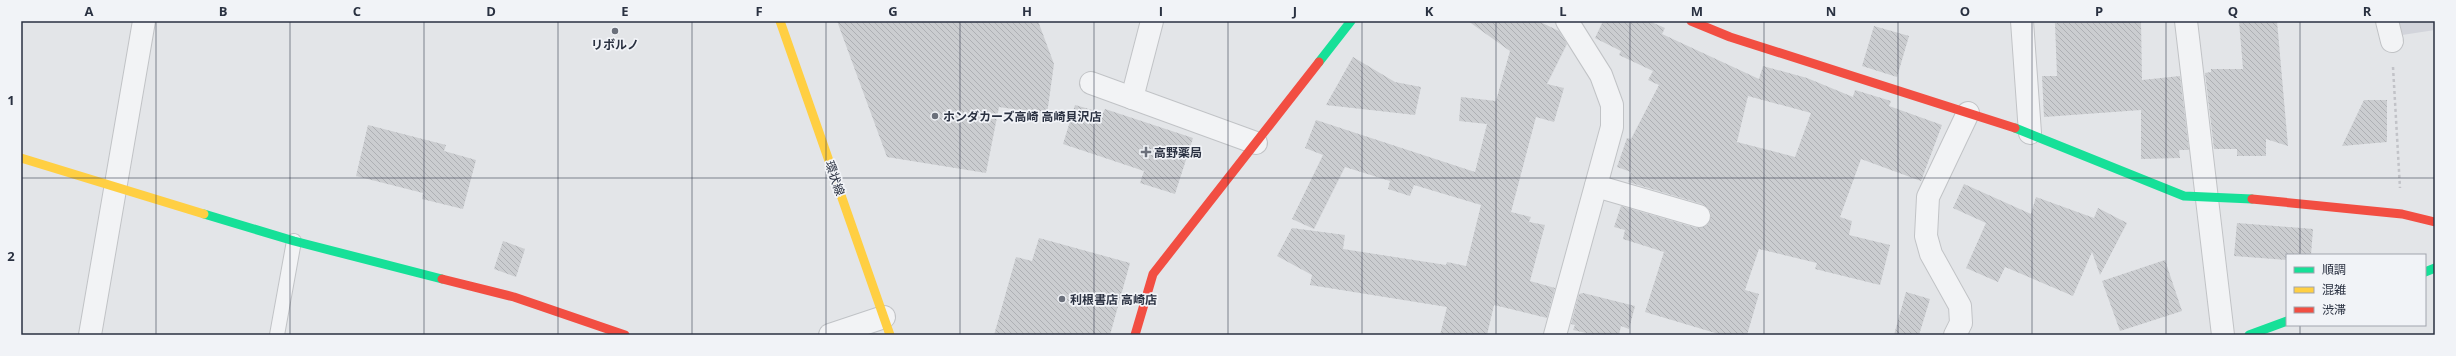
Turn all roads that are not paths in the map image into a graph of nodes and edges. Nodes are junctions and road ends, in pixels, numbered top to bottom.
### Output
1 (144, 21) edge
2 (780, 21) edge
3 (1152, 21) edge
4 (1351, 21) edge
5 (1567, 21) edge
6 (1691, 21) edge
7 (2022, 21) edge
8 (2186, 21) edge
9 (1091, 83) dead end
10 (1132, 98) junction
11 (1968, 114) junction
12 (2030, 133) junction
13 (1256, 143) junction
14 (21, 158) edge
15 (116, 186) junction
16 (1596, 186) junction
17 (2207, 198) junction
18 (1699, 216) dead end
19 (2435, 222) edge
20 (294, 242) junction
21 (2286, 321) edge
22 (887, 326) edge
23 (90, 335) edge
24 (276, 335) edge
25 (625, 335) edge
26 (830, 335) edge
27 (1135, 335) edge
28 (1555, 335) edge
29 (1955, 335) edge
30 (2223, 335) edge
31 (2249, 335) edge

1 - 15 street
2 - 22 street, 環状線
3 - 10 street
4 - 13 street
5 - 16 street
6 - 11 street
7 - 12 street
8 - 17 street
9 - 10 street
10 - 13 street
11 - 12 street
11 - 29 street
12 - 17 street
13 - 27 street
14 - 15 street
15 - 20 street
15 - 23 street
16 - 18 street
16 - 28 street
17 - 19 street
17 - 30 street
20 - 24 lane
20 - 25 street
21 - 31 street
22 - 26 street

